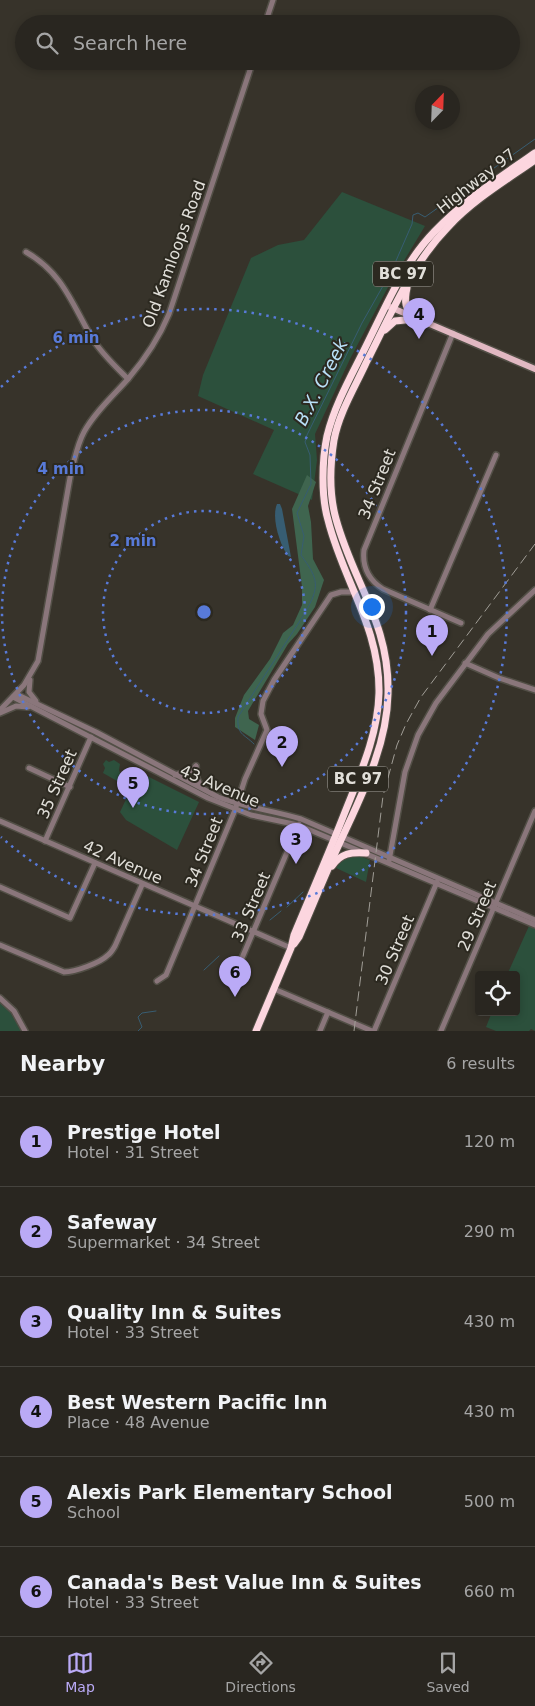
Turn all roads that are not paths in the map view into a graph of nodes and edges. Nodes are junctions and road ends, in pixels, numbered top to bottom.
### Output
1 (273, 0) edge
2 (268, 15) edge
3 (250, 70) edge
4 (535, 153) edge
5 (535, 160) edge
6 (26, 252) dead end
7 (409, 279) junction
8 (390, 307) junction
9 (415, 319) junction
10 (452, 333) junction
11 (379, 337) junction
12 (535, 369) edge
13 (128, 379) junction
14 (496, 454) dead end
15 (535, 590) edge
16 (355, 592) junction
17 (430, 610) junction
18 (461, 623) dead end
19 (465, 664) junction
20 (31, 674) junction
21 (535, 690) edge
22 (15, 696) junction
23 (39, 704) junction
24 (32, 707) junction
25 (378, 708) junction
26 (387, 709) junction
27 (0, 711) edge
28 (91, 737) junction
29 (29, 768) dead end
30 (175, 775) junction
31 (70, 787) junction
32 (201, 788) junction
33 (236, 807) junction
34 (535, 812) edge
35 (301, 818) junction
36 (0, 821) edge
37 (298, 825) junction
38 (338, 838) junction
39 (45, 841) junction
40 (392, 843) junction
41 (366, 853) junction
42 (379, 853) junction
43 (390, 860) junction
44 (95, 863) junction
45 (326, 874) junction
46 (438, 881) junction
47 (142, 885) junction
48 (0, 887) edge
49 (495, 905) junction
50 (195, 908) junction
51 (535, 920) edge
52 (535, 924) edge
53 (254, 932) junction
54 (0, 945) edge
55 (291, 948) junction
56 (234, 968) dead end
57 (157, 981) dead end
58 (274, 989) junction
59 (0, 998) edge
60 (328, 1012) junction
61 (25, 1031) edge
62 (256, 1031) edge
63 (320, 1031) edge
64 (373, 1031) edge
65 (441, 1031) edge

1 - 2 street
3 - 13 street, Old Kamloops Road
4 - 8 highway, Highway 97 / BC 97
5 - 7 highway, Highway 97 / BC 97
6 - 13 street
7 - 8 highway, Highway 97 / BC 97
7 - 9 highway
8 - 9 main road
8 - 11 highway, Highway 97 / BC 97
8 - 16 highway, Highway 97 / BC 97
9 - 10 main road
9 - 11 highway
10 - 12 main road
10 - 17 street, 34 Street
11 - 26 highway, Highway 97 / BC 97
13 - 20 street, Old Kamloops Road
14 - 17 street
15 - 19 street
16 - 25 highway, Highway 97 / BC 97
16 - 33 street, 34 Street
17 - 18 street, 34 Street
19 - 21 street
19 - 40 street
20 - 22 street, Old Kamloops Road
20 - 23 street
22 - 23 street, 43 Avenue
22 - 24 street, 43 Avenue
22 - 27 street, Old Kamloops Road
23 - 30 street, 43 Avenue
24 - 27 street
24 - 28 street, 43 Avenue
25 - 26 street
25 - 38 highway, BC 97
26 - 38 highway, BC 97
28 - 31 street, 35 Street
28 - 33 street, 43 Avenue
29 - 31 street
30 - 32 street, 43 Avenue
30 - 32 street
31 - 39 street, 35 Street
32 - 33 street, 43 Avenue
33 - 35 street, 43 Avenue
33 - 37 street, 43 Avenue
33 - 50 street, 34 Street
34 - 49 street, 29 Street
35 - 37 street, 33 Street
35 - 38 street, 43 Avenue
36 - 39 street, 42 Avenue
37 - 38 street, 43 Avenue
37 - 53 street, 33 Street
38 - 41 street, 43 Avenue
38 - 42 street, 43 Avenue
38 - 45 highway, BC 97
38 - 55 highway, BC 97
39 - 44 street, 42 Avenue
40 - 42 street
40 - 43 street
41 - 43 street, 43 Avenue
41 - 45 highway
42 - 43 street, 43 Avenue
43 - 46 street, 43 Avenue
44 - 47 street, 42 Avenue
44 - 48 street
45 - 55 highway, BC 97
46 - 49 street, 43 Avenue
46 - 64 street, 30 Street
47 - 50 street, 42 Avenue
47 - 54 street
49 - 51 street, 43 Avenue
49 - 52 street, 43 Avenue
49 - 65 street, 29 Street
50 - 53 street, 42 Avenue
50 - 57 street, 34 Street
53 - 55 street, 42 Avenue
53 - 56 street, 33 Street
55 - 58 highway, BC 97
58 - 60 street
58 - 62 highway, BC 97
59 - 61 street
60 - 63 street
60 - 64 street

